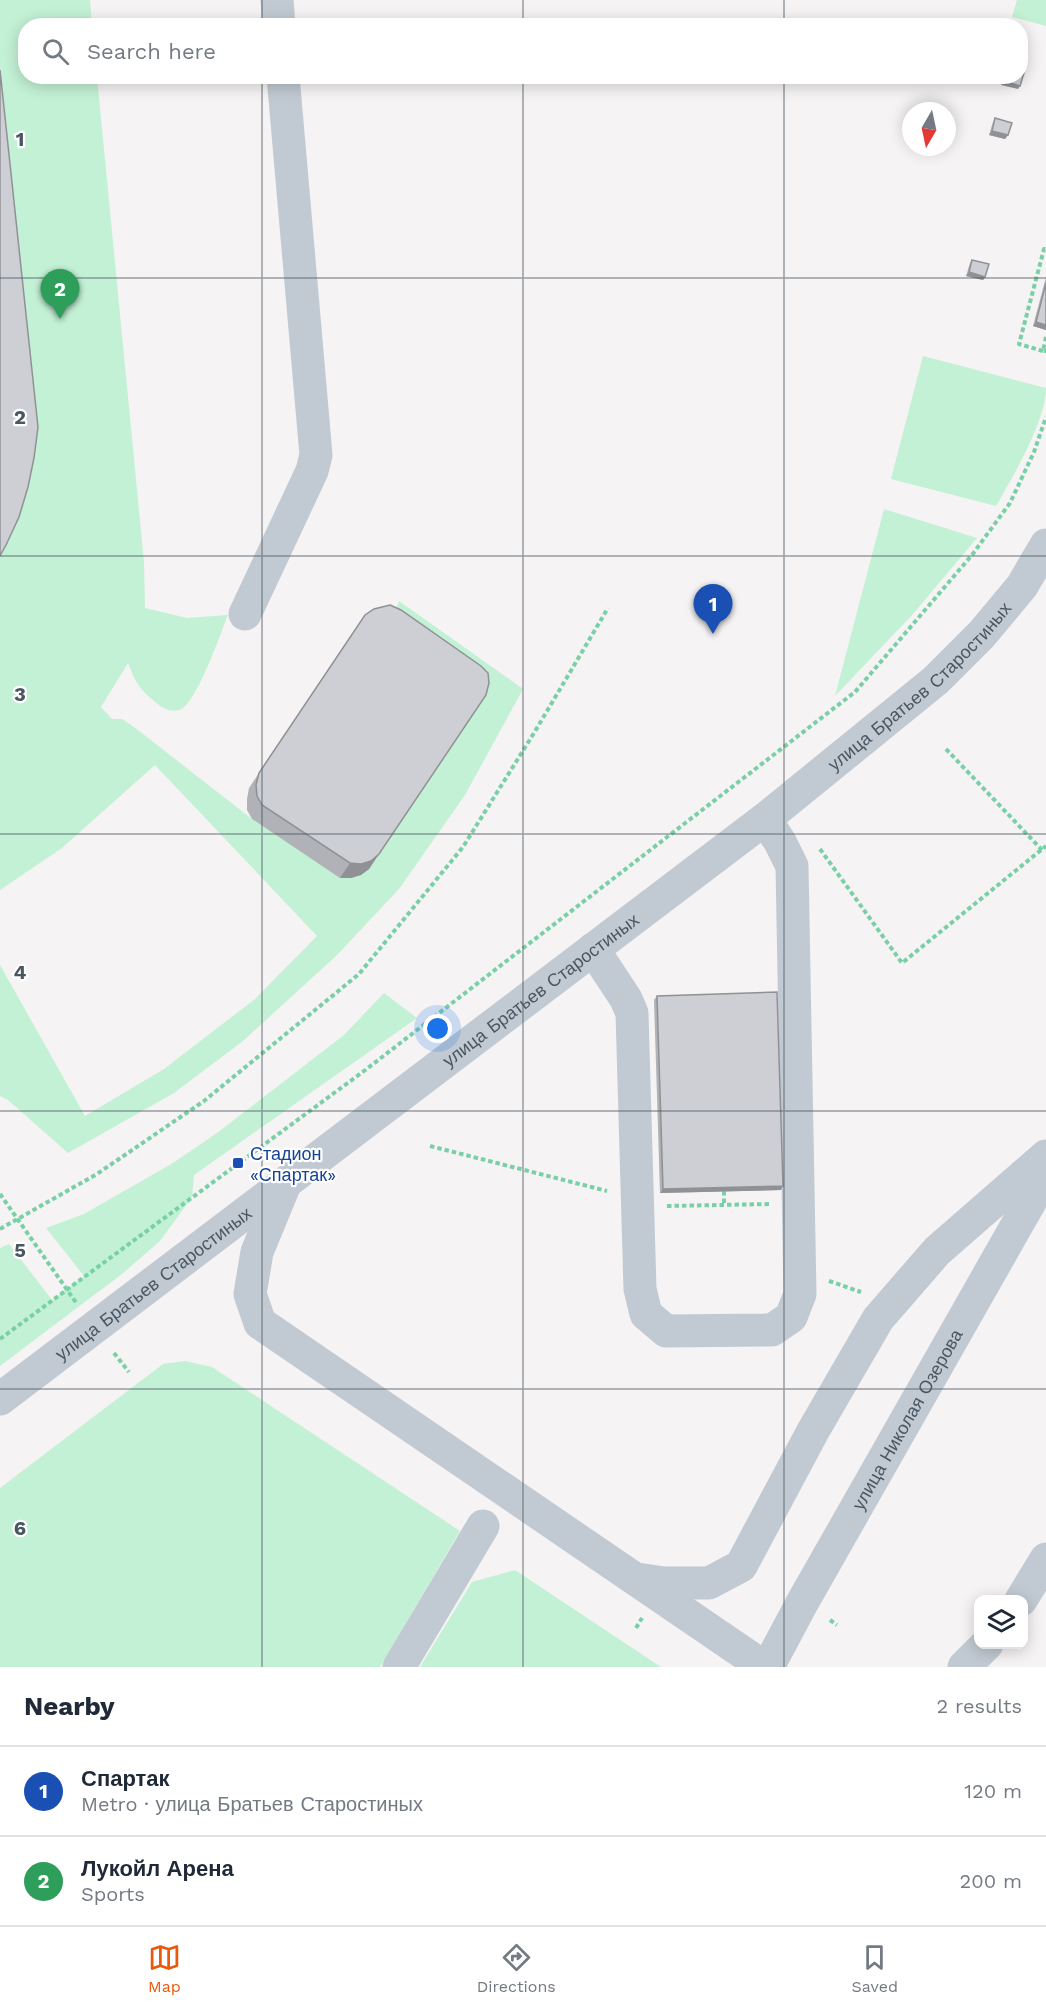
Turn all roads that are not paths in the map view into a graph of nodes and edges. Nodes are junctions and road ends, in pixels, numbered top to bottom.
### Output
1 (277, 0) edge
2 (278, 18) edge
3 (284, 84) edge
4 (1046, 545) edge
5 (245, 614) dead end
6 (765, 819) junction
7 (593, 949) junction
8 (1046, 1156) edge
9 (1046, 1174) edge
10 (286, 1182) junction
11 (0, 1399) edge
12 (483, 1526) dead end
13 (1046, 1559) edge
14 (634, 1578) junction
15 (1024, 1595) edge
16 (982, 1649) edge
17 (399, 1667) edge
18 (766, 1667) edge
19 (964, 1667) edge

1 - 2 street
3 - 5 street
4 - 6 street, улица Братьев Старостиных
6 - 7 street, улица Братьев Старостиных
6 - 7 street
7 - 10 street, улица Братьев Старостиных
8 - 14 street
9 - 18 street, улица Николая Озерова
10 - 11 street, улица Братьев Старостиных
10 - 14 street
12 - 17 street
13 - 15 street
14 - 18 street
16 - 19 street

